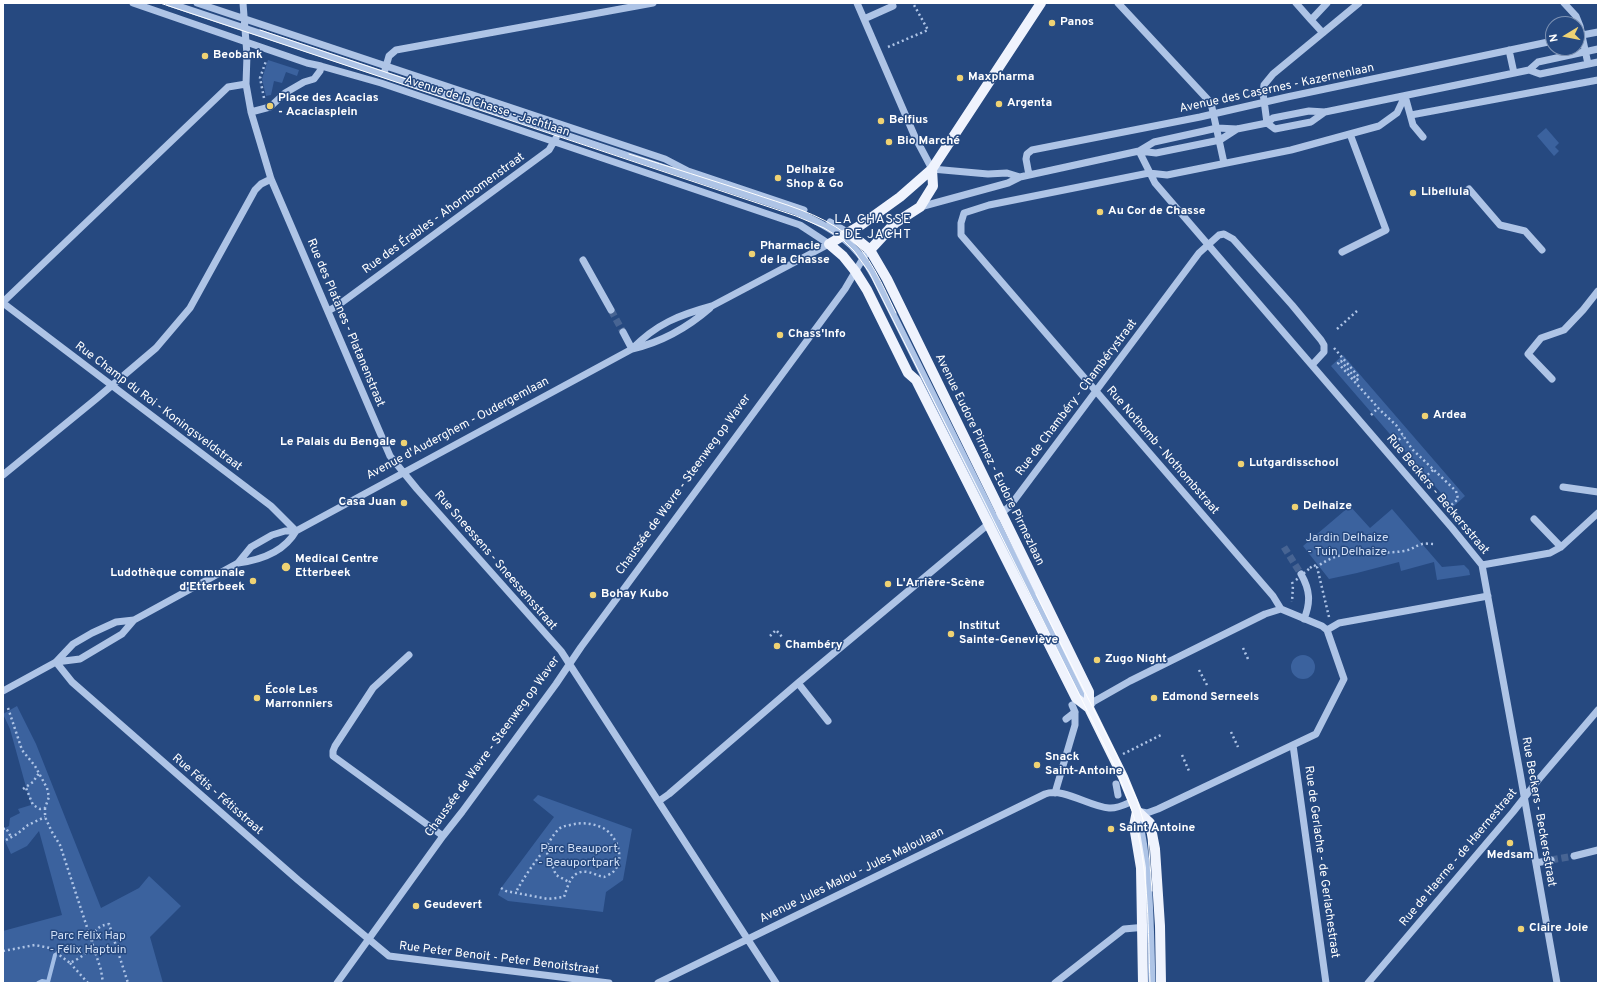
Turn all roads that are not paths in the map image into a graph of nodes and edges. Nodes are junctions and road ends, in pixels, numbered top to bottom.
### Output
1 (133, 3) edge
2 (169, 3) edge
3 (197, 3) edge
4 (243, 3) edge
5 (653, 3) edge
6 (857, 3) edge
7 (1041, 3) edge
8 (1118, 3) edge
9 (1296, 3) edge
10 (1327, 3) edge
11 (1359, 3) edge
12 (1564, 3) edge
13 (893, 6) dead end
14 (1576, 16) edge
15 (244, 18) junction
16 (864, 19) junction
17 (1311, 20) junction
18 (244, 28) junction
19 (1598, 32) edge
20 (1323, 33) junction
21 (1585, 35) edge
22 (246, 42) junction
23 (1545, 43) edge
24 (1598, 49) edge
25 (1509, 50) junction
26 (1586, 52) junction
27 (1598, 62) edge
28 (1588, 64) junction
29 (321, 66) junction
30 (386, 67) junction
31 (1529, 70) junction
32 (1514, 73) junction
33 (384, 75) junction
34 (1598, 80) edge
35 (246, 84) junction
36 (381, 84) junction
37 (1405, 96) junction
38 (1264, 102) junction
39 (251, 112) junction
40 (1325, 112) junction
41 (1214, 114) junction
42 (1411, 115) junction
43 (1267, 123) junction
44 (562, 126) junction
45 (1217, 128) junction
46 (1237, 129) junction
47 (558, 133) junction
48 (1350, 134) junction
49 (1423, 136) dead end
50 (1220, 140) junction
51 (555, 141) junction
52 (1140, 151) junction
53 (1224, 163) junction
54 (932, 169) junction
55 (688, 171) junction
56 (677, 173) junction
57 (1149, 173) junction
58 (1029, 175) junction
59 (1020, 177) junction
60 (271, 179) junction
61 (1469, 188) dead end
62 (920, 207) junction
63 (846, 235) junction
64 (829, 244) junction
65 (1208, 245) junction
66 (870, 250) junction
67 (1542, 250) dead end
68 (1342, 252) dead end
69 (863, 258) junction
70 (583, 260) dead end
71 (855, 271) junction
72 (1598, 291) edge
73 (3, 302) edge
74 (712, 306) junction
75 (611, 310) tunnel mouth
76 (328, 311) junction
77 (623, 332) tunnel mouth
78 (632, 349) junction
79 (1312, 365) junction
80 (1552, 379) dead end
81 (112, 386) junction
82 (1096, 391) junction
83 (404, 473) junction
84 (3, 476) edge
85 (1564, 488) dead end
86 (1598, 492) edge
87 (1598, 513) edge
88 (995, 518) junction
89 (1534, 519) dead end
90 (296, 531) junction
91 (1561, 547) junction
92 (238, 563) junction
93 (1482, 564) junction
94 (1298, 577) tunnel mouth
95 (1488, 596) junction
96 (1281, 609) junction
97 (1304, 619) junction
98 (134, 620) junction
99 (1327, 630) junction
100 (409, 655) dead end
101 (56, 662) junction
102 (569, 665) junction
103 (798, 683) junction
104 (3, 691) edge
105 (1081, 710) junction
106 (1598, 710) edge
107 (1066, 719) dead end
108 (828, 721) dead end
109 (1294, 745) junction
110 (1116, 784) dead end
111 (1055, 793) junction
112 (1118, 795) dead end
113 (1525, 798) junction
114 (659, 801) junction
115 (1133, 802) junction
116 (1138, 811) junction
117 (443, 836) junction
118 (1598, 850) edge
119 (1574, 856) tunnel mouth
120 (1551, 860) tunnel mouth
121 (1536, 862) junction
122 (1150, 927) junction
123 (368, 940) junction
124 (747, 940) junction
125 (337, 983) edge
126 (609, 983) edge
127 (658, 983) edge
128 (776, 983) edge
129 (1055, 983) edge
130 (1143, 983) edge
131 (1152, 983) edge
132 (1161, 983) edge
133 (1326, 983) edge
134 (1368, 983) edge
135 (1557, 983) edge

1 - 22 street, Avenue de la Chasse - Jachtlaan
2 - 18 street, Avenue de la Chasse - Jachtlaan
3 - 15 street, Avenue de la Chasse - Jachtlaan
4 - 15 street
5 - 30 street
6 - 16 street
7 - 54 main road
8 - 41 street
9 - 17 street
10 - 17 street
11 - 20 street
12 - 14 street
13 - 16 street
15 - 18 street
15 - 30 street, Avenue de la Chasse - Jachtlaan
16 - 54 street
17 - 20 street
18 - 22 street
18 - 33 street, Avenue de la Chasse - Jachtlaan
19 - 21 street
20 - 38 street
22 - 29 street, Avenue de la Chasse - Jachtlaan
22 - 35 street
23 - 25 street, Avenue des Casernes - Kazernenlaan
24 - 26 street
25 - 32 street
25 - 38 street, Avenue des Casernes - Kazernenlaan
26 - 28 street
26 - 31 street
27 - 28 street
28 - 31 street
29 - 36 street, Avenue de la Chasse - Jachtlaan
29 - 39 street
30 - 33 street
30 - 44 street, Avenue de la Chasse - Jachtlaan
31 - 32 street
32 - 37 street
33 - 36 street
33 - 47 street, Avenue de la Chasse - Jachtlaan
34 - 42 street
35 - 39 street
35 - 73 street
36 - 51 street, Avenue de la Chasse - Jachtlaan
37 - 40 street
37 - 42 street
37 - 48 street
38 - 41 street, Avenue des Casernes - Kazernenlaan
38 - 43 street
39 - 60 street
40 - 43 street
40 - 43 street
41 - 45 street
41 - 58 street, Avenue des Casernes - Kazernenlaan
42 - 49 street
43 - 46 street
44 - 47 street, Rue des Érables - Ahornbomenstraat
44 - 55 street, Avenue de la Chasse - Jachtlaan
45 - 46 street
45 - 50 street
45 - 52 street
46 - 50 street
47 - 51 street, Rue des Érables - Ahornbomenstraat
47 - 56 street, Avenue de la Chasse - Jachtlaan
48 - 53 street
48 - 68 street
50 - 52 street
50 - 53 street
51 - 64 street, Avenue de la Chasse - Jachtlaan
51 - 76 street, Rue des Érables - Ahornbomenstraat
52 - 57 street, Rue Beckers - Beckersstraat
52 - 58 street
53 - 57 street
54 - 59 street
54 - 62 main road, Chaussée de Wavre - Steenweg op Waver
54 - 63 main road, Avenue d'Auderghem - Oudergemlaan
55 - 56 street, Avenue de la Chasse - Jachtlaan
55 - 63 street, Avenue de la Chasse - Jachtlaan
56 - 63 street, Avenue de la Chasse - Jachtlaan
57 - 65 street, Rue Beckers - Beckersstraat
57 - 82 street, Rue Nothomb - Nothombstraat
58 - 59 street
59 - 62 street
60 - 76 street, Rue des Platanes - Platanenstraat
60 - 81 street
61 - 67 street
62 - 66 main road, Chaussée de Wavre - Steenweg op Waver
63 - 64 main road, Avenue d'Auderghem - Oudergemlaan
63 - 66 main road, Avenue Eudore Pirmez - Eudore Pirmezlaan
63 - 69 street, Avenue Eudore Pirmez - Eudore Pirmezlaan
64 - 71 main road, Avenue Eudore Pirmez - Eudore Pirmezlaan
64 - 74 street, Avenue d'Auderghem - Oudergemlaan
65 - 79 street, Rue Beckers - Beckersstraat
65 - 79 street, Rue de Chambéry - Chambérystraat
65 - 82 street, Rue de Chambéry - Chambérystraat
66 - 69 street, Chaussée de Wavre - Steenweg op Waver
66 - 88 main road, Avenue Eudore Pirmez - Eudore Pirmezlaan
69 - 71 street, Chaussée de Wavre - Steenweg op Waver
69 - 88 street, Avenue Eudore Pirmez - Eudore Pirmezlaan
70 - 75 street
71 - 88 main road, Avenue Eudore Pirmez - Eudore Pirmezlaan
71 - 102 street, Chaussée de Wavre - Steenweg op Waver
72 - 80 street
73 - 81 street, Rue Champ du Roi - Koningsveldstraat
74 - 78 street, Avenue d'Auderghem - Oudergemlaan
74 - 78 street, Avenue d'Auderghem - Oudergemlaan
76 - 83 street, Rue des Platanes - Platanenstraat
77 - 78 street
78 - 83 street, Avenue d'Auderghem - Oudergemlaan
79 - 93 street, Rue Beckers - Beckersstraat
81 - 84 street
81 - 90 street, Rue Champ du Roi - Koningsveldstraat
82 - 88 street, Rue de Chambéry - Chambérystraat
82 - 96 street, Rue Nothomb - Nothombstraat
83 - 90 street, Avenue d'Auderghem - Oudergemlaan
83 - 102 street, Rue Sneessens - Sneessensstraat
85 - 86 street
87 - 91 street
88 - 103 street, Rue de Chambéry - Chambérystraat
88 - 105 main road, Avenue Eudore Pirmez - Eudore Pirmezlaan
88 - 105 main road, Avenue Eudore Pirmez - Eudore Pirmezlaan
89 - 91 street
90 - 92 street, Avenue d'Auderghem - Oudergemlaan
90 - 92 street, Avenue d'Auderghem - Oudergemlaan
91 - 93 street
92 - 98 street, Avenue d'Auderghem - Oudergemlaan
93 - 95 street, Rue Beckers - Beckersstraat
94 - 97 street
95 - 99 street
95 - 113 street, Rue Beckers - Beckersstraat
96 - 97 street
96 - 105 street
97 - 99 street
98 - 101 street, Avenue d'Auderghem - Oudergemlaan
98 - 101 street, Avenue d'Auderghem - Oudergemlaan
99 - 109 street
100 - 117 street
101 - 104 street, Avenue d'Auderghem - Oudergemlaan
101 - 123 street, Rue Fétis - Fétisstraat
102 - 114 street, Rue Sneessens - Sneessensstraat
102 - 117 street, Chaussée de Wavre - Steenweg op Waver
103 - 108 street
103 - 114 street, Rue de Chambéry - Chambérystraat
105 - 107 street
105 - 111 street
105 - 115 main road
106 - 113 street, Rue de Haerne - de Haernestraat
109 - 116 street
109 - 133 street, Rue de Gerlache - de Gerlachestraat
110 - 112 street
111 - 115 street
111 - 124 street, Avenue Jules Malou - Jules Maloulaan
113 - 121 street, Rue Beckers - Beckersstraat
113 - 134 street, Rue de Haerne - de Haernestraat
114 - 124 street, Rue Sneessens - Sneessensstraat
115 - 116 main road
116 - 122 main road
116 - 122 main road
117 - 123 street, Chaussée de Wavre - Steenweg op Waver
118 - 119 street
120 - 121 street
121 - 135 street, Rue Beckers - Beckersstraat
122 - 129 street
122 - 130 main road
122 - 131 street
122 - 132 main road
123 - 125 street, Chaussée de Wavre - Steenweg op Waver
123 - 126 street, Rue Peter Benoit - Peter Benoitstraat
124 - 127 street, Avenue Jules Malou - Jules Maloulaan
124 - 128 street, Rue Sneessens - Sneessensstraat

